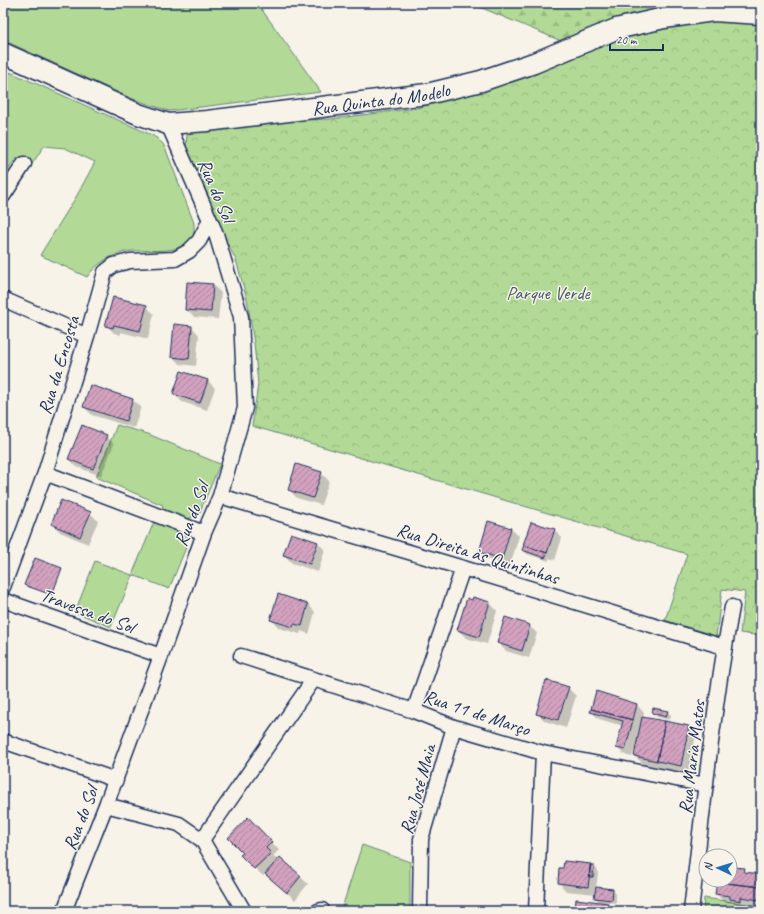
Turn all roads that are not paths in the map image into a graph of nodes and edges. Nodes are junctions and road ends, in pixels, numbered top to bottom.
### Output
1 (761, 14) edge
2 (3, 53) edge
3 (168, 124) junction
4 (24, 164) dead end
5 (3, 196) edge
6 (210, 220) junction
7 (3, 299) edge
8 (87, 336) junction
9 (45, 473) junction
10 (220, 496) junction
11 (204, 533) junction
12 (463, 568) junction
13 (3, 587) edge
14 (3, 600) edge
15 (732, 608) dead end
16 (724, 647) junction
17 (160, 656) junction
18 (242, 656) dead end
19 (314, 679) junction
20 (414, 711) junction
21 (454, 726) junction
22 (3, 741) edge
23 (543, 753) junction
24 (116, 780) junction
25 (706, 785) junction
26 (106, 805) junction
27 (202, 840) junction
28 (64, 911) edge
29 (244, 911) edge
30 (420, 911) edge
31 (536, 911) edge
32 (691, 911) edge

1 - 3 street, Rua Quinta do Modelo
2 - 3 street, Rua Quinta do Modelo
3 - 6 street, Rua do Sol
4 - 5 street
6 - 8 street, Rua da Encosta
6 - 10 street, Rua do Sol
7 - 8 street
8 - 9 street, Rua da Encosta
9 - 11 street
9 - 13 street, Rua da Encosta
10 - 11 street, Rua do Sol
10 - 12 street, Rua Direita às Quintinhas
11 - 17 street, Rua do Sol
12 - 16 street, Rua Direita às Quintinhas
12 - 20 street
14 - 17 street, Travessa do Sol
15 - 16 street, Rua Maria Matos
16 - 25 street, Rua Maria Matos
17 - 24 street, Rua do Sol
18 - 19 street, Rua 11 de Março
19 - 20 street, Rua 11 de Março
19 - 27 street
20 - 21 street, Rua 11 de Março
21 - 23 street, Rua 11 de Março
21 - 30 street, Rua José Maia
22 - 24 street
23 - 25 street, Rua 11 de Março
23 - 31 street
24 - 26 street, Rua do Sol
25 - 32 street, Rua Maria Matos
26 - 27 street
26 - 28 street, Rua do Sol
27 - 29 street

